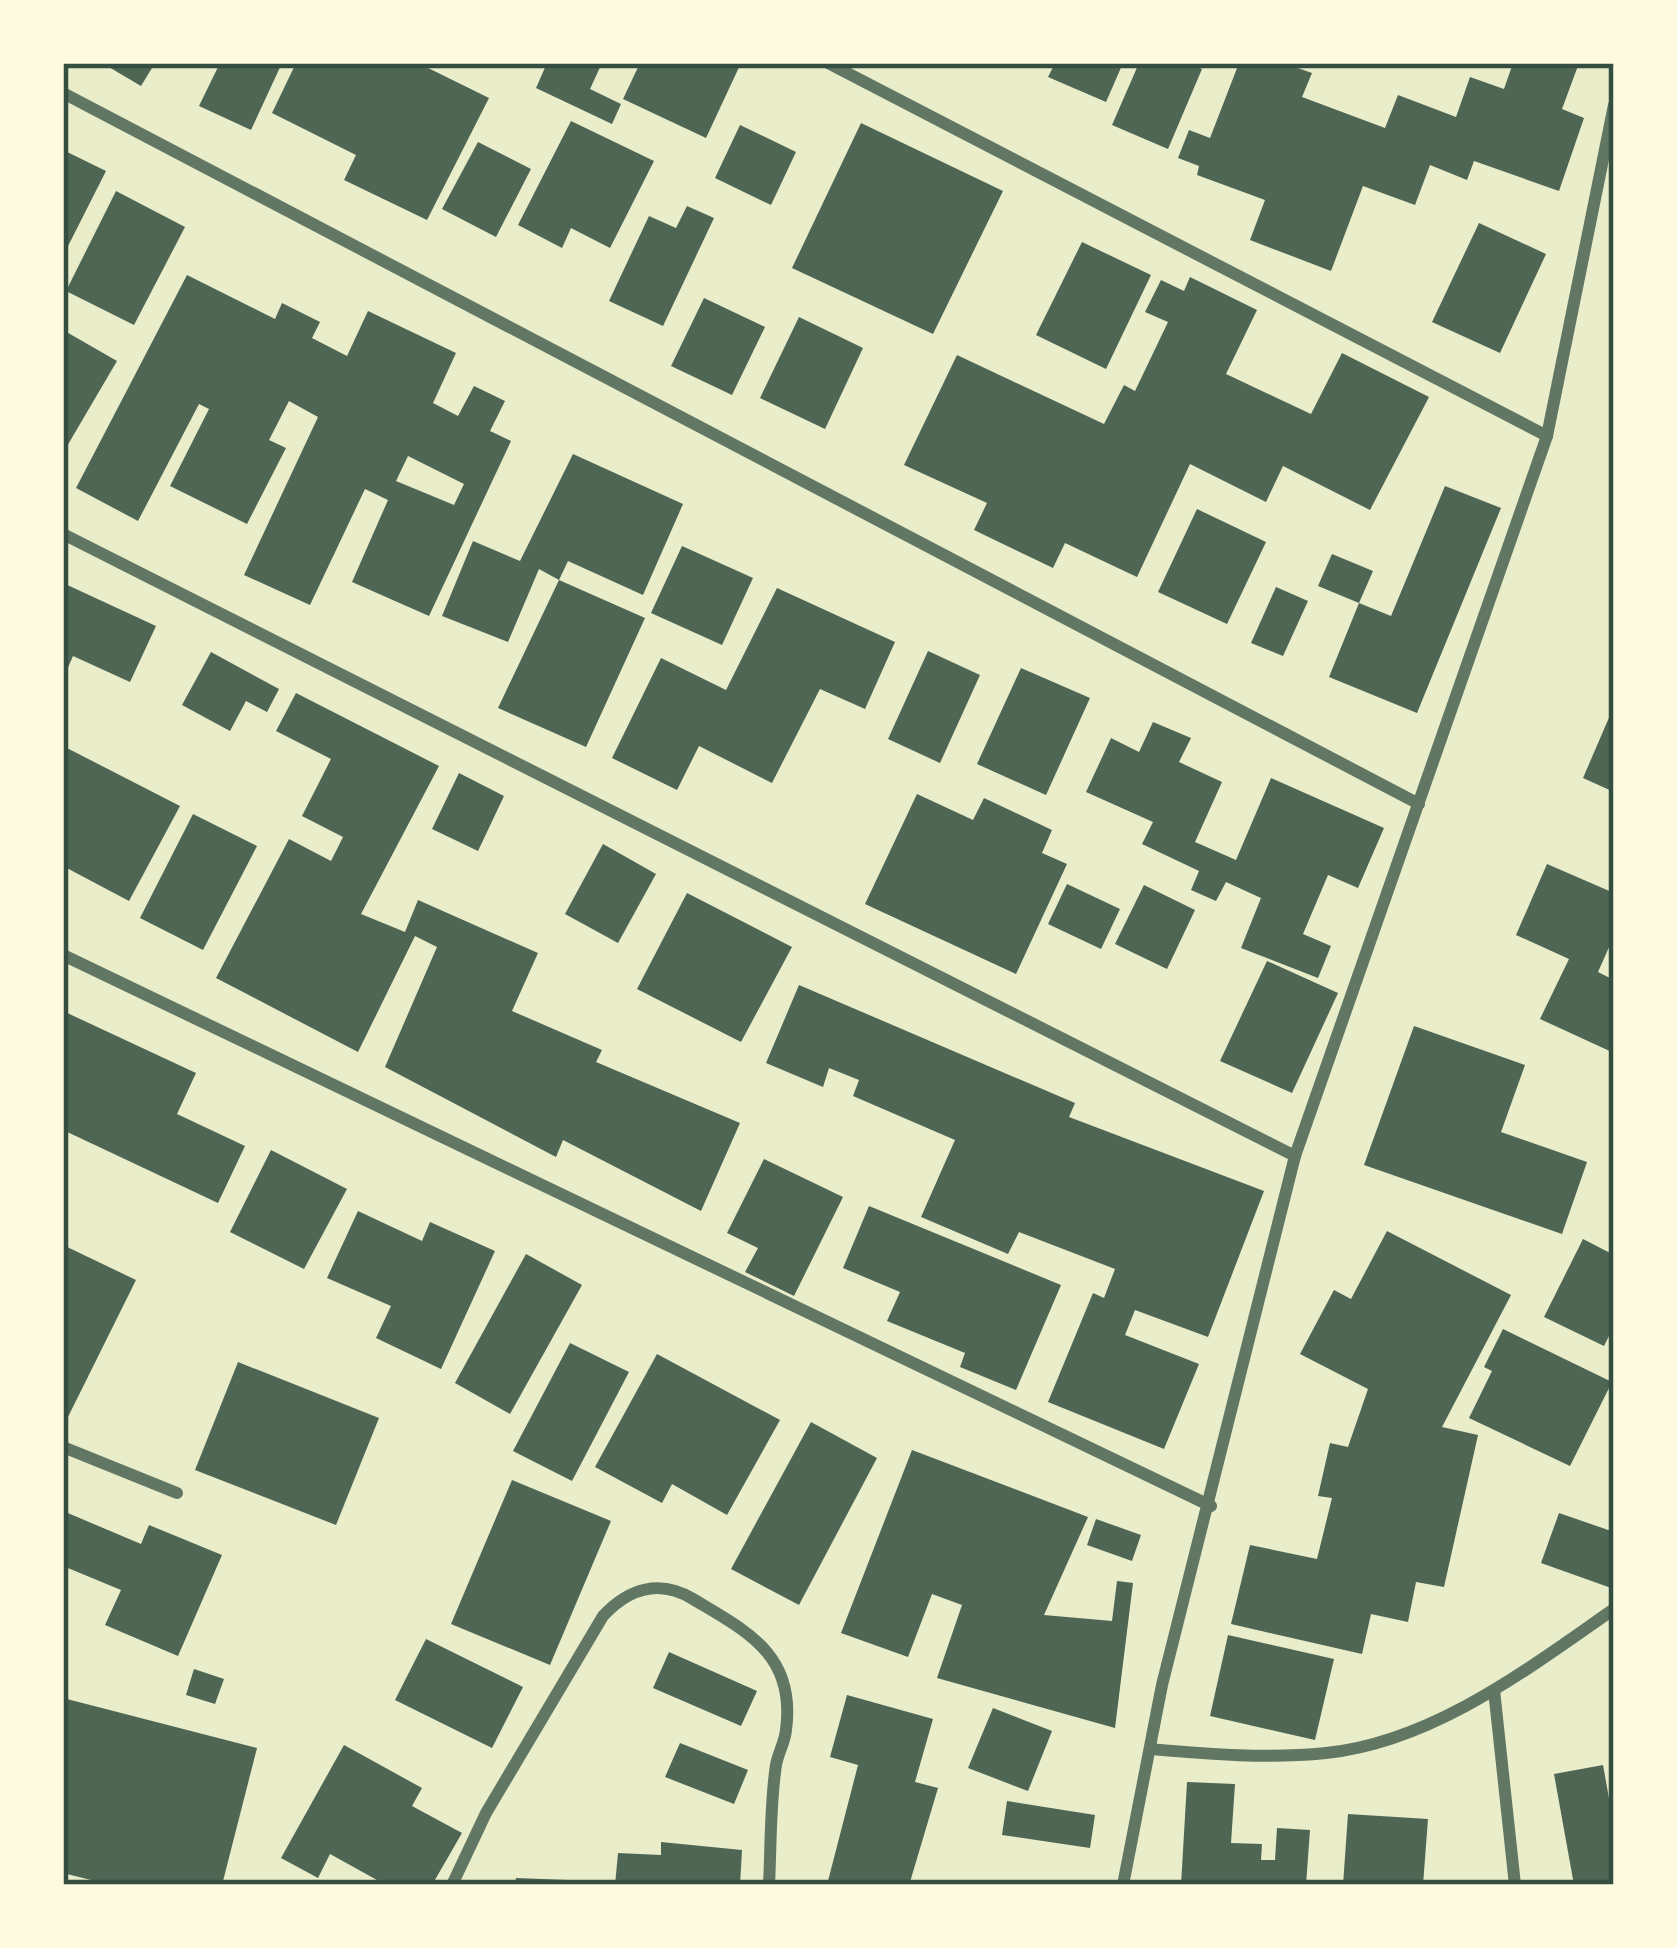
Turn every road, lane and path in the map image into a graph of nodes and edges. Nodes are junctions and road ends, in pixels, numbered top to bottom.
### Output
1 (828, 63) edge
2 (63, 93) edge
3 (1614, 105) edge
4 (1547, 436) junction
5 (63, 534) edge
6 (1419, 804) junction
7 (63, 955) edge
8 (1295, 1156) junction
9 (63, 1447) edge
10 (177, 1493) dead end
11 (1211, 1507) junction
12 (1614, 1609) edge
13 (1494, 1690) junction
14 (1150, 1749) junction
15 (452, 1885) edge
16 (769, 1885) edge
17 (1123, 1885) edge
18 (1515, 1885) edge

1 - 4 street
2 - 6 street
3 - 4 street
4 - 6 street
5 - 8 street
6 - 8 street
7 - 11 street
8 - 11 street
9 - 10 street
11 - 14 street
12 - 13 street
13 - 14 street
13 - 18 street
14 - 17 street
15 - 16 street

